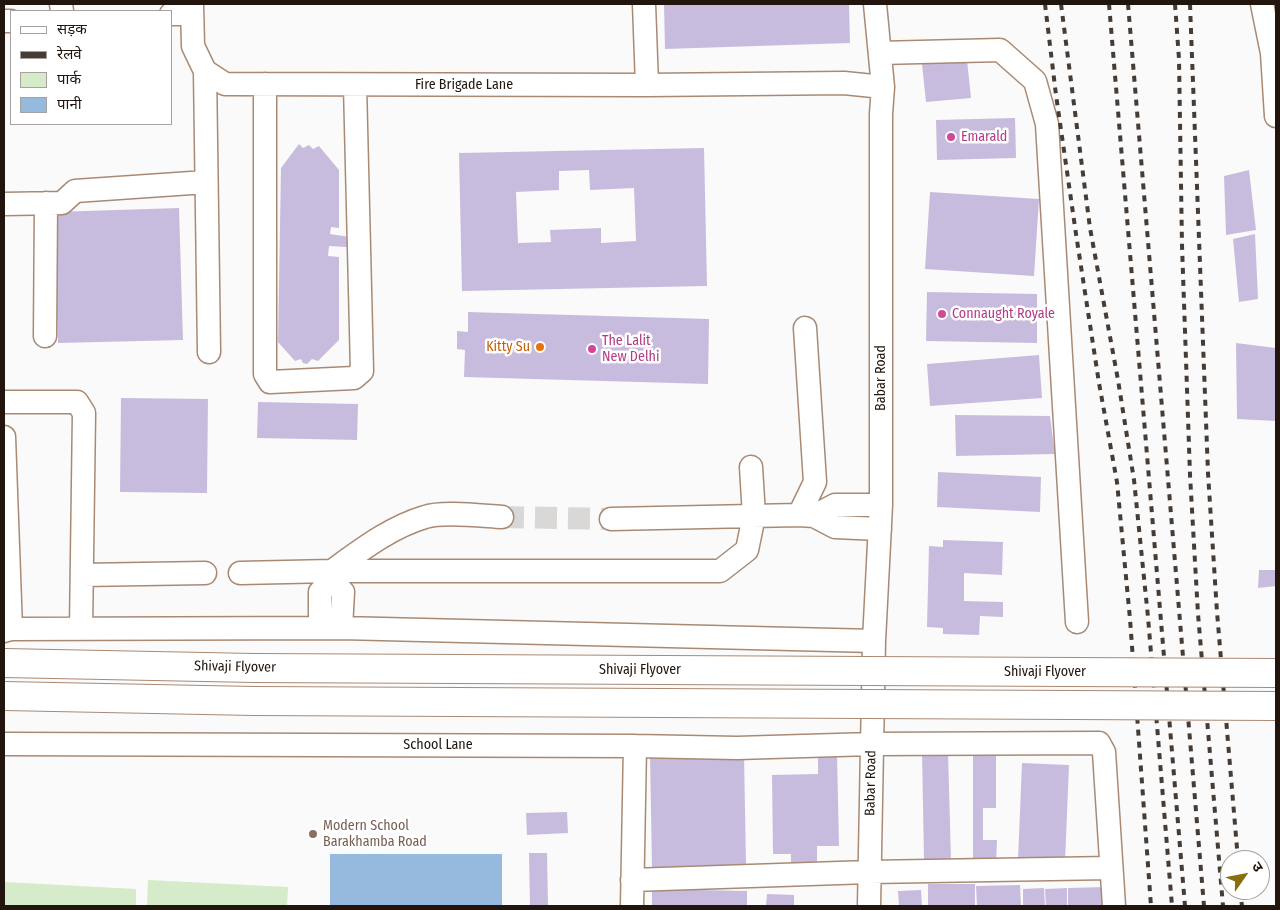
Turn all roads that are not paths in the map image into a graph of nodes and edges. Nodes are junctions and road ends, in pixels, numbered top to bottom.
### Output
1 (644, 4) edge
2 (875, 4) edge
3 (185, 10) edge
4 (1268, 10) edge
5 (880, 53) junction
6 (205, 71) junction
7 (265, 84) junction
8 (355, 85) junction
9 (647, 85) junction
10 (883, 87) junction
11 (1276, 116) edge
12 (206, 182) junction
13 (46, 203) junction
14 (4, 204) edge
15 (805, 328) dead end
16 (46, 336) dead end
17 (209, 352) dead end
18 (4, 402) edge
19 (4, 437) edge
20 (751, 467) dead end
21 (881, 505) junction
22 (754, 516) junction
23 (807, 516) junction
24 (502, 517) tunnel mouth
25 (611, 519) tunnel mouth
26 (880, 529) junction
27 (206, 573) dead end
28 (240, 573) dead end
29 (82, 575) junction
30 (332, 576) junction
31 (1077, 622) dead end
32 (330, 628) junction
33 (81, 629) junction
34 (7, 630) edge
35 (874, 642) junction
36 (4, 663) edge
37 (1276, 673) edge
38 (4, 696) edge
39 (1276, 706) edge
40 (4, 744) edge
41 (871, 744) junction
42 (635, 746) junction
43 (1111, 868) junction
44 (869, 872) junction
45 (632, 880) junction
46 (632, 906) edge
47 (869, 906) edge
48 (1114, 906) edge

1 - 9 street
2 - 5 street, Babar Road
3 - 6 street
4 - 11 street
5 - 10 street, Babar Road
5 - 31 street
6 - 7 street, Fire Brigade Lane
6 - 12 street
7 - 8 street, Fire Brigade Lane
7 - 8 street
8 - 9 street, Fire Brigade Lane
9 - 10 street
10 - 21 street, Babar Road
12 - 13 street
12 - 17 street
13 - 14 street
13 - 16 street
15 - 23 street
18 - 29 street
19 - 34 street
20 - 22 street
21 - 23 street
21 - 26 street, Babar Road
22 - 23 street
22 - 25 street
22 - 30 street
23 - 26 street
24 - 30 street
26 - 35 street, Babar Road
27 - 29 street
28 - 30 street
29 - 33 street
30 - 32 street
32 - 33 street
32 - 35 street
33 - 34 street
35 - 41 street, Babar Road
36 - 37 main road, Shivaji Flyover, bridge
38 - 39 main road, bridge
40 - 42 street, School Lane
41 - 42 street, School Lane
41 - 43 street, School Lane
41 - 44 street, Babar Road
42 - 45 street
43 - 44 street
43 - 48 street
44 - 45 street
44 - 47 street, Babar Road
45 - 46 street

